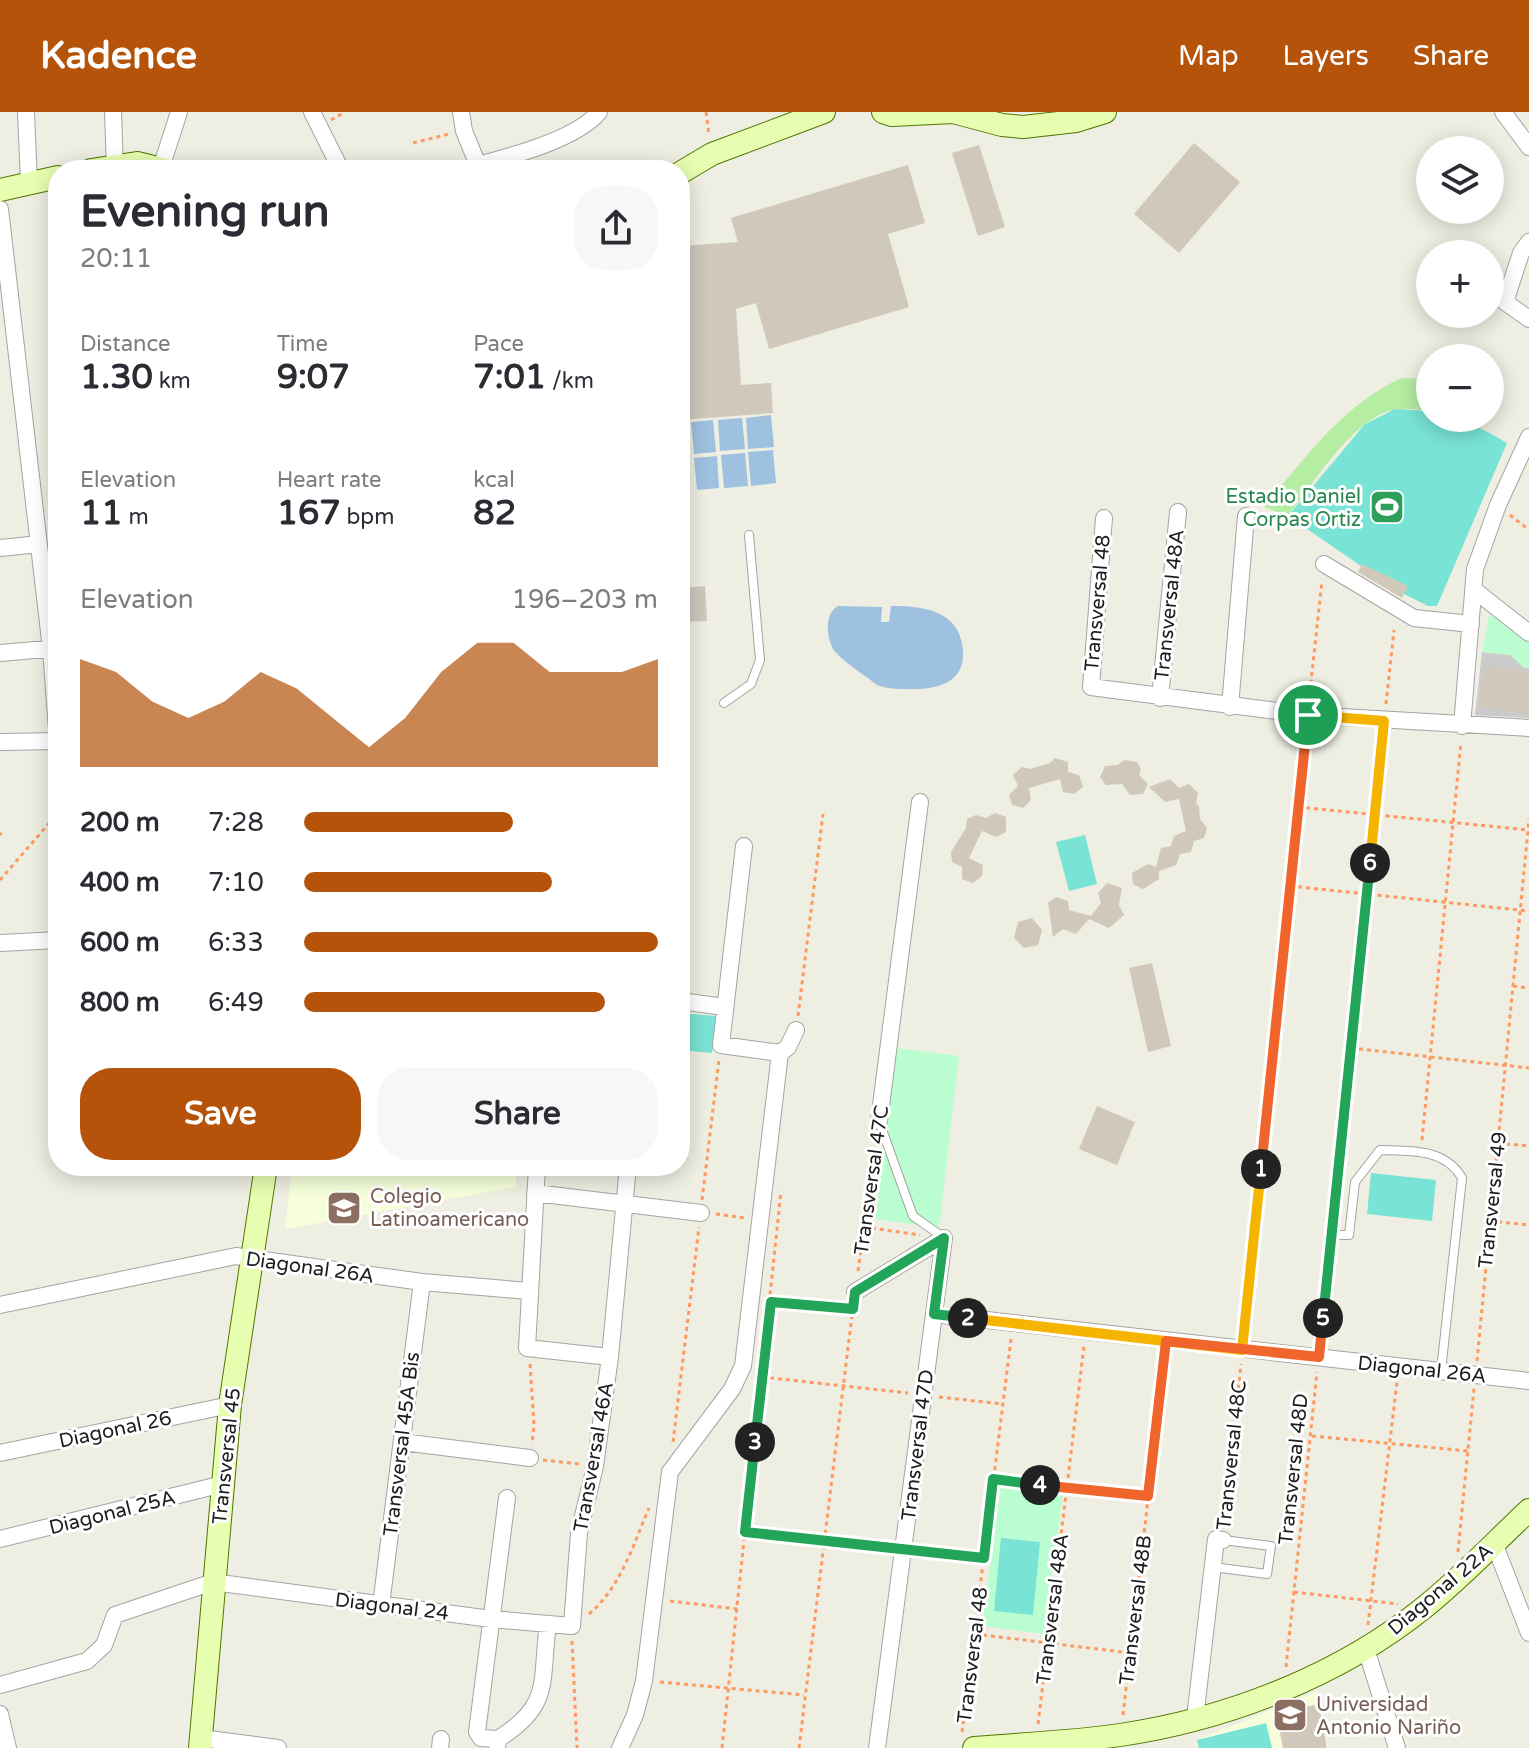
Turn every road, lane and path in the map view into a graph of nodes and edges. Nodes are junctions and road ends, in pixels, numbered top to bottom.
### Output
1 (26, 112) edge
2 (113, 112) edge
3 (179, 112) edge
4 (312, 112) edge
5 (461, 112) edge
6 (599, 112) edge
7 (706, 112) edge
8 (824, 112) edge
9 (883, 112) edge
10 (953, 112) edge
11 (1105, 112) edge
12 (1503, 112) edge
13 (464, 131) junction
14 (413, 143) dead end
15 (1529, 147) edge
16 (712, 154) junction
17 (115, 160) edge
18 (166, 160) edge
19 (336, 160) edge
20 (476, 160) edge
21 (500, 160) edge
22 (690, 167) edge
23 (48, 179) edge
24 (29, 183) junction
25 (0, 190) edge
26 (0, 209) edge
27 (1529, 242) edge
28 (1529, 319) edge
29 (1529, 437) edge
30 (1498, 505) junction
31 (1178, 512) dead end
32 (1246, 516) dead end
33 (1104, 518) dead end
34 (1529, 530) edge
35 (749, 535) dead end
36 (39, 544) junction
37 (0, 548) edge
38 (1324, 564) joint
39 (1473, 589) junction
40 (48, 607) edge
41 (1471, 624) junction
42 (1394, 630) dead end
43 (1529, 633) edge
44 (48, 649) edge
45 (0, 653) edge
46 (1160, 698) junction
47 (724, 703) dead end
48 (1230, 707) junction
49 (1308, 715) junction
50 (1384, 721) junction
51 (1462, 726) junction
52 (1529, 728) edge
53 (0, 742) edge
54 (48, 742) edge
55 (920, 802) dead end
56 (1298, 807) junction
57 (823, 814) dead end
58 (1375, 815) junction
59 (1529, 819) edge
60 (1453, 824) junction
61 (48, 825) edge
62 (1528, 830) edge
63 (744, 846) dead end
64 (0, 880) edge
65 (1290, 886) junction
66 (1367, 893) junction
67 (1446, 901) junction
68 (1520, 910) junction
69 (1529, 911) edge
70 (48, 941) edge
71 (0, 943) edge
72 (1513, 986) junction
73 (1529, 988) edge
74 (690, 1002) edge
75 (725, 1007) junction
76 (796, 1030) joint
77 (721, 1045) junction
78 (1351, 1048) junction
79 (780, 1053) junction
80 (1430, 1057) junction
81 (1505, 1065) junction
82 (1529, 1068) edge
83 (879, 1121) junction
84 (1498, 1143) junction
85 (1529, 1146) edge
86 (1420, 1151) junction
87 (264, 1176) edge
88 (536, 1176) edge
89 (627, 1176) edge
90 (781, 1191) dead end
91 (535, 1193) junction
92 (625, 1204) junction
93 (701, 1213) junction
94 (759, 1220) junction
95 (1490, 1221) junction
96 (778, 1222) junction
97 (1529, 1225) edge
98 (864, 1227) junction
99 (1331, 1235) junction
100 (944, 1238) junction
101 (251, 1258) junction
102 (422, 1282) junction
103 (529, 1291) junction
104 (854, 1301) junction
105 (771, 1302) junction
106 (0, 1305) edge
107 (934, 1314) junction
108 (1013, 1324) junction
109 (1085, 1332) junction
110 (1166, 1341) junction
111 (527, 1348) junction
112 (1242, 1350) junction
113 (610, 1357) junction
114 (1319, 1357) junction
115 (1398, 1366) junction
116 (1441, 1371) junction
117 (1475, 1375) junction
118 (762, 1377) junction
119 (1529, 1381) edge
120 (843, 1386) junction
121 (923, 1395) junction
122 (1003, 1404) junction
123 (230, 1405) junction
124 (1310, 1436) junction
125 (674, 1441) dead end
126 (402, 1442) junction
127 (1390, 1442) junction
128 (1468, 1451) junction
129 (0, 1453) edge
130 (530, 1458) junction
131 (595, 1466) junction
132 (993, 1479) junction
133 (223, 1484) junction
134 (1067, 1487) junction
135 (1148, 1496) junction
136 (654, 1497) dead end
137 (507, 1498) dead end
138 (1529, 1510) edge
139 (745, 1532) junction
140 (0, 1539) edge
141 (1223, 1540) junction
142 (823, 1541) junction
143 (1494, 1543) junction
144 (904, 1550) junction
145 (1457, 1552) dead end
146 (984, 1558) junction
147 (1212, 1567) junction
148 (213, 1582) junction
149 (1294, 1592) junction
150 (654, 1599) junction
151 (1371, 1601) junction
152 (381, 1605) junction
153 (1425, 1607) junction
154 (737, 1609) junction
155 (491, 1619) junction
156 (548, 1624) junction
157 (572, 1626) junction
158 (1529, 1633) edge
159 (974, 1634) junction
160 (1048, 1642) junction
161 (1366, 1649) junction
162 (1130, 1653) junction
163 (644, 1681) junction
164 (0, 1685) edge
165 (728, 1688) junction
166 (1284, 1690) junction
167 (804, 1695) junction
168 (0, 1714) edge
169 (1195, 1718) junction
170 (968, 1741) edge
171 (1122, 1742) edge
172 (200, 1743) edge
173 (1035, 1743) junction
174 (497, 1744) edge
175 (622, 1746) edge
176 (8, 1748) edge
177 (278, 1748) edge
178 (577, 1748) edge
179 (722, 1748) edge
180 (799, 1748) edge
181 (877, 1748) edge
182 (1397, 1748) edge

1 - 24 street
2 - 17 street
3 - 18 street
4 - 19 street
5 - 13 street
6 - 21 street
7 - 16 path
8 - 16 street
9 - 10 street
10 - 11 street
12 - 15 street
13 - 14 path
13 - 20 street
16 - 22 street
23 - 24 street
24 - 25 street
26 - 36 street
27 - 28 street
29 - 30 street
30 - 34 path
30 - 39 street
31 - 46 street, Transversal 48A
32 - 48 street
33 - 46 street, Transversal 48
35 - 47 lane
36 - 37 street
36 - 40 street
38 - 41 street
38 - 49 path, Transversal 48C
39 - 41 street
39 - 43 street
41 - 51 street
42 - 50 path, Transversal 48D
44 - 45 street
46 - 48 street
48 - 49 street
49 - 50 street
49 - 56 path, Transversal 48C
50 - 51 street
50 - 58 path, Transversal 48D
51 - 52 street
51 - 60 path
53 - 54 street
55 - 83 street, Transversal 47C
56 - 58 path
56 - 65 path, Transversal 48C
57 - 76 path
58 - 60 path
58 - 66 path, Transversal 48D
59 - 62 path, Transversal 49
60 - 62 path
60 - 67 path
61 - 64 path
62 - 68 path, Transversal 49
63 - 75 street
65 - 66 path
65 - 112 path, Transversal 48C
66 - 67 path
66 - 78 path, Transversal 48D
67 - 68 path
67 - 80 path
68 - 69 path
68 - 72 path, Transversal 49
70 - 71 street
72 - 73 path
72 - 81 path, Transversal 49
74 - 75 street
75 - 77 street
76 - 79 street
77 - 79 street
77 - 93 path
78 - 80 path
78 - 99 path, Transversal 48D
79 - 94 street
80 - 81 path
80 - 86 path
81 - 82 path
81 - 84 path, Transversal 49
83 - 98 path, Transversal 47C
83 - 100 lane
84 - 85 path
84 - 95 path, Transversal 49
86 - 99 lane
86 - 116 lane
87 - 101 street, Transversal 45
88 - 91 street
89 - 92 street, Transversal 46A
90 - 96 path
91 - 92 street
91 - 103 street
92 - 93 street
92 - 113 street, Transversal 46A
93 - 94 path
93 - 125 path
94 - 96 path
94 - 150 street
95 - 97 path
95 - 117 path, Transversal 49
96 - 105 path
98 - 100 path
98 - 104 path, Transversal 47C
99 - 114 path, Transversal 48D
100 - 104 street
100 - 107 street, Transversal 47D
101 - 102 street, Diagonal 26A
101 - 106 street, Diagonal 26A
101 - 123 street, Transversal 45
102 - 103 street, Diagonal 26A
102 - 126 street, Transversal 45A Bis
103 - 111 street
104 - 105 path
104 - 120 path, Transversal 47C
105 - 118 path
107 - 108 street, Diagonal 26A
107 - 121 street, Transversal 47D
108 - 109 street, Diagonal 26A
108 - 122 path, Transversal 48
109 - 110 street, Diagonal 26A
109 - 134 path, Transversal 48A
110 - 112 street, Diagonal 26A
110 - 135 path, Transversal 48B
111 - 113 street
111 - 130 path
112 - 114 street, Diagonal 26A
112 - 141 path, Transversal 48C
113 - 131 street, Transversal 46A
114 - 115 street, Diagonal 26A
114 - 124 path, Transversal 48D
115 - 116 street, Diagonal 26A
115 - 127 path
116 - 117 street, Diagonal 26A
117 - 119 street, Diagonal 26A
117 - 128 path, Transversal 49
118 - 120 path
118 - 139 path
120 - 121 path
120 - 142 path, Transversal 47C
121 - 122 path
121 - 144 street, Transversal 47D
122 - 132 path, Transversal 48
123 - 129 street, Diagonal 26
123 - 133 street, Transversal 45
124 - 127 path
124 - 149 path, Transversal 48D
126 - 130 street
126 - 152 street, Transversal 45A Bis
127 - 128 path
127 - 151 path
128 - 145 path, Transversal 49
130 - 131 path
131 - 157 street, Transversal 46A
132 - 134 path
132 - 146 path, Transversal 48
133 - 140 street, Diagonal 25A
133 - 148 street, Transversal 45
134 - 135 path
134 - 160 path, Transversal 48A
135 - 162 path, Transversal 48B
136 - 157 path
137 - 155 street
138 - 143 street, Diagonal 22A
139 - 142 path
139 - 154 path
141 - 147 street, Transversal 48C
141 - 147 lane
142 - 144 path
142 - 167 path, Transversal 47C
143 - 153 street, Diagonal 22A
143 - 158 street
144 - 146 path
144 - 181 street, Transversal 47D
146 - 159 path, Transversal 48
147 - 169 street, Transversal 48C
148 - 152 street, Diagonal 24
148 - 164 street
148 - 172 street, Transversal 45
149 - 151 path
149 - 166 path, Transversal 48D
150 - 154 path
150 - 163 street
151 - 153 path
151 - 161 path
152 - 155 street, Diagonal 24
153 - 161 street, Diagonal 22A
154 - 165 path
155 - 156 street, Diagonal 24
155 - 174 street
156 - 157 street, Diagonal 24
156 - 174 street
157 - 178 path
159 - 160 path
159 - 170 path, Transversal 48
160 - 162 path
160 - 173 path, Transversal 48A
161 - 166 street, Diagonal 22A
161 - 182 street
162 - 171 path, Transversal 48B
163 - 165 path
163 - 175 street
165 - 167 path
165 - 179 path
166 - 169 street, Diagonal 22A
167 - 180 path, Transversal 47C
168 - 176 street
169 - 171 street, Diagonal 22A
170 - 173 street, Diagonal 22A
171 - 173 street, Diagonal 22A
172 - 177 street

